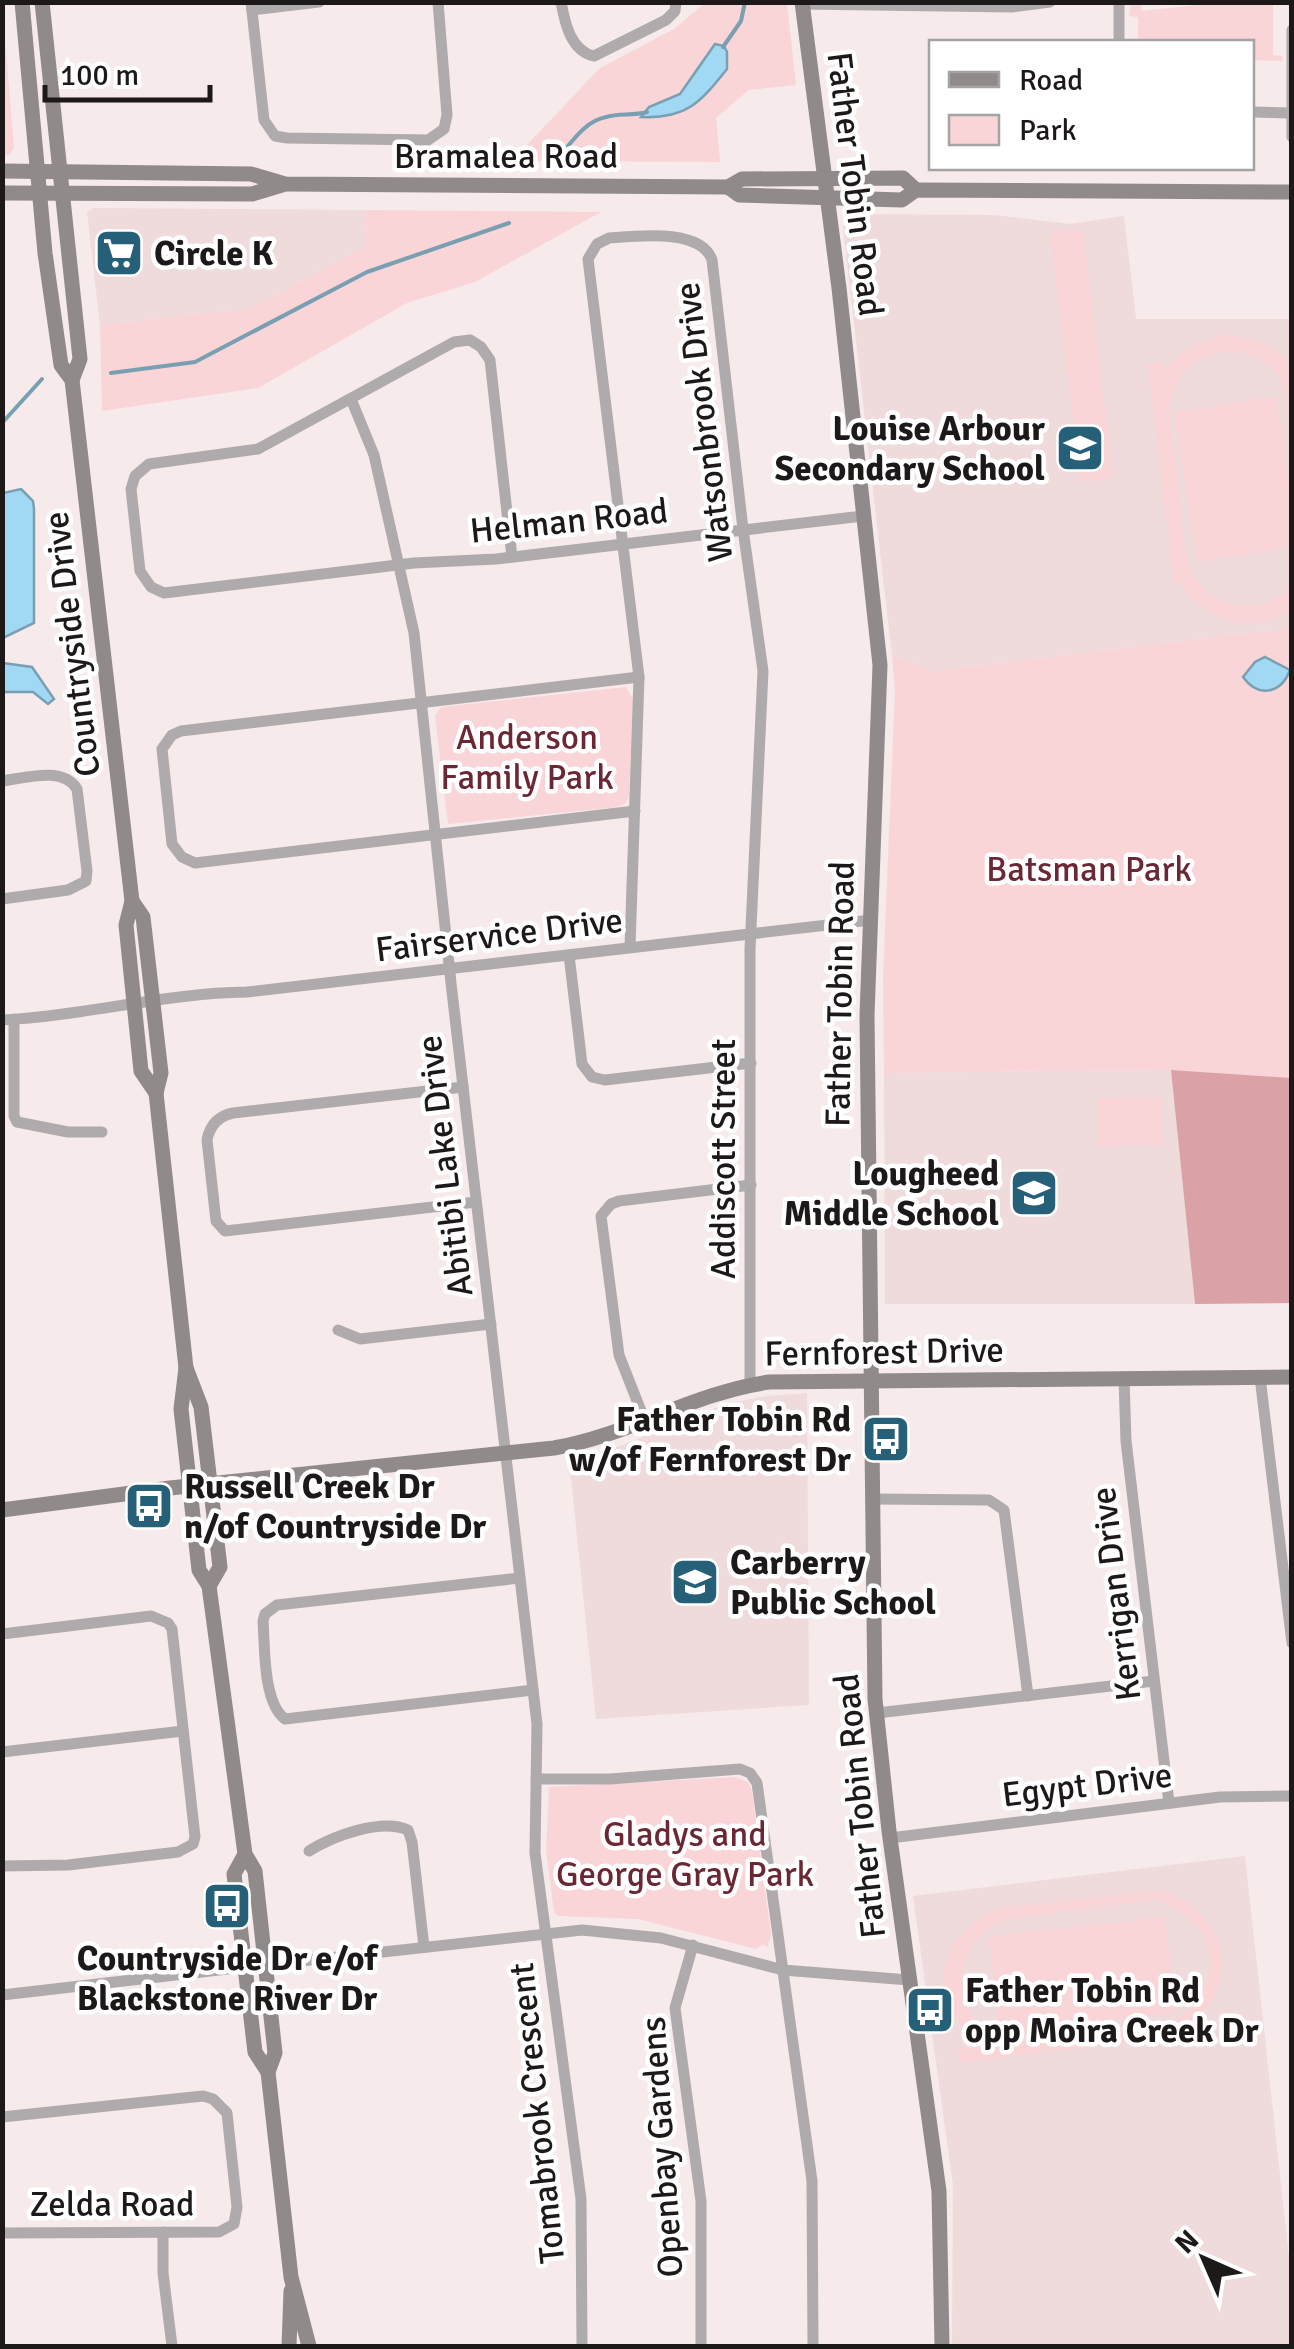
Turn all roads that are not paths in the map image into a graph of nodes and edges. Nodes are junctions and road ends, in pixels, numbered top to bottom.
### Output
1 (22, 2) edge
2 (42, 2) edge
3 (319, 2) edge
4 (438, 2) edge
5 (561, 2) edge
6 (676, 2) edge
7 (1050, 2) edge
8 (1119, 2) edge
9 (802, 3) edge
10 (938, 4) edge
11 (252, 6) edge
12 (1292, 30) edge
13 (1119, 40) edge
14 (1254, 112) edge
15 (1290, 113) edge
16 (1292, 137) edge
17 (37, 171) junction
18 (60, 171) junction
19 (2, 172) edge
20 (825, 179) junction
21 (284, 184) junction
22 (728, 187) junction
23 (916, 190) junction
24 (2, 192) edge
25 (1292, 192) edge
26 (40, 193) junction
27 (63, 193) junction
28 (828, 198) junction
29 (72, 380) junction
30 (351, 400) junction
31 (863, 516) junction
32 (743, 529) junction
33 (623, 544) junction
34 (512, 557) junction
35 (400, 565) junction
36 (639, 677) junction
37 (422, 703) junction
38 (2, 780) edge
39 (635, 812) junction
40 (437, 834) junction
41 (2, 899) edge
42 (132, 902) junction
43 (871, 920) junction
44 (751, 933) junction
45 (630, 948) junction
46 (569, 955) junction
47 (449, 968) junction
48 (152, 1000) junction
49 (133, 1002) junction
50 (8, 1019) edge
51 (750, 1064) junction
52 (463, 1087) junction
53 (156, 1094) junction
54 (102, 1132) dead end
55 (751, 1185) junction
56 (476, 1202) junction
57 (492, 1324) junction
58 (338, 1330) dead end
59 (186, 1368) junction
60 (1260, 1377) junction
61 (1292, 1377) edge
62 (1124, 1378) junction
63 (870, 1380) junction
64 (750, 1385) junction
65 (645, 1421) junction
66 (506, 1453) junction
67 (210, 1484) junction
68 (190, 1486) junction
69 (874, 1499) junction
70 (2, 1510) edge
71 (1285, 1522) edge
72 (520, 1578) junction
73 (209, 1586) junction
74 (2, 1634) edge
75 (1292, 1644) edge
76 (1154, 1680) junction
77 (533, 1690) junction
78 (1028, 1696) junction
79 (877, 1714) junction
80 (183, 1731) junction
81 (2, 1752) edge
82 (536, 1778) junction
83 (1292, 1796) edge
84 (1168, 1803) junction
85 (890, 1838) junction
86 (309, 1851) dead end
87 (245, 1854) junction
88 (2, 1866) edge
89 (545, 1933) junction
90 (693, 1945) junction
91 (424, 1947) junction
92 (266, 1965) junction
93 (245, 1967) junction
94 (783, 1970) junction
95 (909, 1980) junction
96 (2, 1995) edge
97 (268, 2072) junction
98 (2, 2117) edge
99 (163, 2232) junction
100 (2, 2233) edge
101 (292, 2277) junction
102 (172, 2346) edge
103 (289, 2346) edge
104 (309, 2346) edge
105 (582, 2346) edge
106 (700, 2346) edge
107 (814, 2346) edge
108 (942, 2346) edge

1 - 17 main road, Countryside Drive
2 - 18 main road, Countryside Drive
3 - 11 street
4 - 11 street
5 - 6 street
7 - 10 street
8 - 13 street
9 - 10 street
9 - 20 main road, Father Tobin Road
12 - 15 street
14 - 15 street
15 - 16 street
17 - 18 main road, Bramalea Road
17 - 19 main road, Bramalea Road
17 - 26 main road, Countryside Drive
18 - 21 main road, Bramalea Road
18 - 27 main road, Countryside Drive
20 - 22 main road, Bramalea Road
20 - 23 main road, Bramalea Road
20 - 28 main road, Father Tobin Road
21 - 22 main road, Bramalea Road
21 - 27 main road, Bramalea Road
22 - 28 main road, Bramalea Road
23 - 25 main road, Bramalea Road
23 - 28 main road, Bramalea Road
24 - 26 main road, Bramalea Road
26 - 27 main road, Bramalea Road
26 - 29 main road, Countryside Drive
27 - 29 main road, Countryside Drive
28 - 31 main road, Father Tobin Road
29 - 42 main road, Countryside Drive
30 - 34 street
30 - 35 street, Abitibi Lake Drive
30 - 35 street, Helman Road
31 - 32 street, Helman Road
31 - 43 main road, Father Tobin Road
32 - 33 street, Helman Road
32 - 33 street, Watsonbrook Drive
32 - 44 street, Watsonbrook Drive
33 - 34 street, Helman Road
33 - 36 street, Watsonbrook Drive
34 - 35 street, Helman Road
35 - 37 street, Abitibi Lake Drive
36 - 37 street
36 - 39 street, Watsonbrook Drive
37 - 40 street, Abitibi Lake Drive
37 - 40 street
38 - 41 street
39 - 40 street
39 - 45 street, Watsonbrook Drive
40 - 47 street, Abitibi Lake Drive
42 - 48 main road, Countryside Drive
42 - 49 main road, Countryside Drive
43 - 44 street, Fairservice Drive
43 - 63 main road, Father Tobin Road
44 - 45 street, Fairservice Drive
44 - 51 street, Addiscott Street
45 - 46 street, Fairservice Drive
46 - 47 street, Fairservice Drive
46 - 51 street
47 - 48 street, Fairservice Drive
47 - 52 street, Abitibi Lake Drive
48 - 49 street, Fairservice Drive
48 - 53 main road, Countryside Drive
49 - 50 street, Fairservice Drive
49 - 53 main road, Countryside Drive
50 - 54 street
51 - 55 street, Addiscott Street
52 - 56 street, Abitibi Lake Drive
52 - 56 street
53 - 59 main road, Countryside Drive
55 - 64 street, Addiscott Street
55 - 65 street
56 - 57 street, Abitibi Lake Drive
57 - 58 street
57 - 66 street, Abitibi Lake Drive
59 - 67 main road, Countryside Drive
59 - 68 main road, Countryside Drive
60 - 61 main road, Fernforest Drive
60 - 62 main road, Fernforest Drive
60 - 71 street
62 - 63 main road, Fernforest Drive
62 - 76 street, Kerrigan Drive
63 - 64 main road, Fernforest Drive
63 - 69 main road, Father Tobin Road
64 - 65 main road, Fernforest Drive
65 - 66 main road, Fernforest Drive
66 - 67 main road, Fernforest Drive
66 - 72 street, Abitibi Lake Drive
67 - 68 main road, Fernforest Drive
67 - 73 main road, Countryside Drive
68 - 70 main road, Fernforest Drive
68 - 73 main road, Countryside Drive
69 - 78 street
69 - 79 main road, Father Tobin Road
71 - 75 street
72 - 77 street, Abitibi Lake Drive
72 - 77 street
73 - 87 main road, Countryside Drive
74 - 80 street
76 - 78 street
76 - 84 street, Kerrigan Drive
77 - 82 street, Abitibi Lake Drive
78 - 79 street
79 - 85 main road, Father Tobin Road
80 - 81 street
80 - 88 street
82 - 89 street, Abitibi Lake Drive
82 - 94 street
83 - 84 street, Egypt Drive
84 - 85 street, Egypt Drive
85 - 95 main road, Father Tobin Road
86 - 91 street
87 - 92 main road, Countryside Drive
87 - 93 main road, Countryside Drive
89 - 90 street
89 - 91 street
89 - 105 street, Tomabrook Crescent
90 - 94 street
90 - 106 street, Openbay Gardens
91 - 92 street
92 - 93 main road
92 - 97 main road, Countryside Drive
93 - 96 street
93 - 97 main road, Countryside Drive
94 - 95 street
94 - 107 street
95 - 108 main road, Father Tobin Road
97 - 101 main road, Countryside Drive
98 - 99 street, Zelda Road
99 - 100 street, Zelda Road
99 - 102 street
101 - 103 main road, Countryside Drive
101 - 104 main road, Countryside Drive

